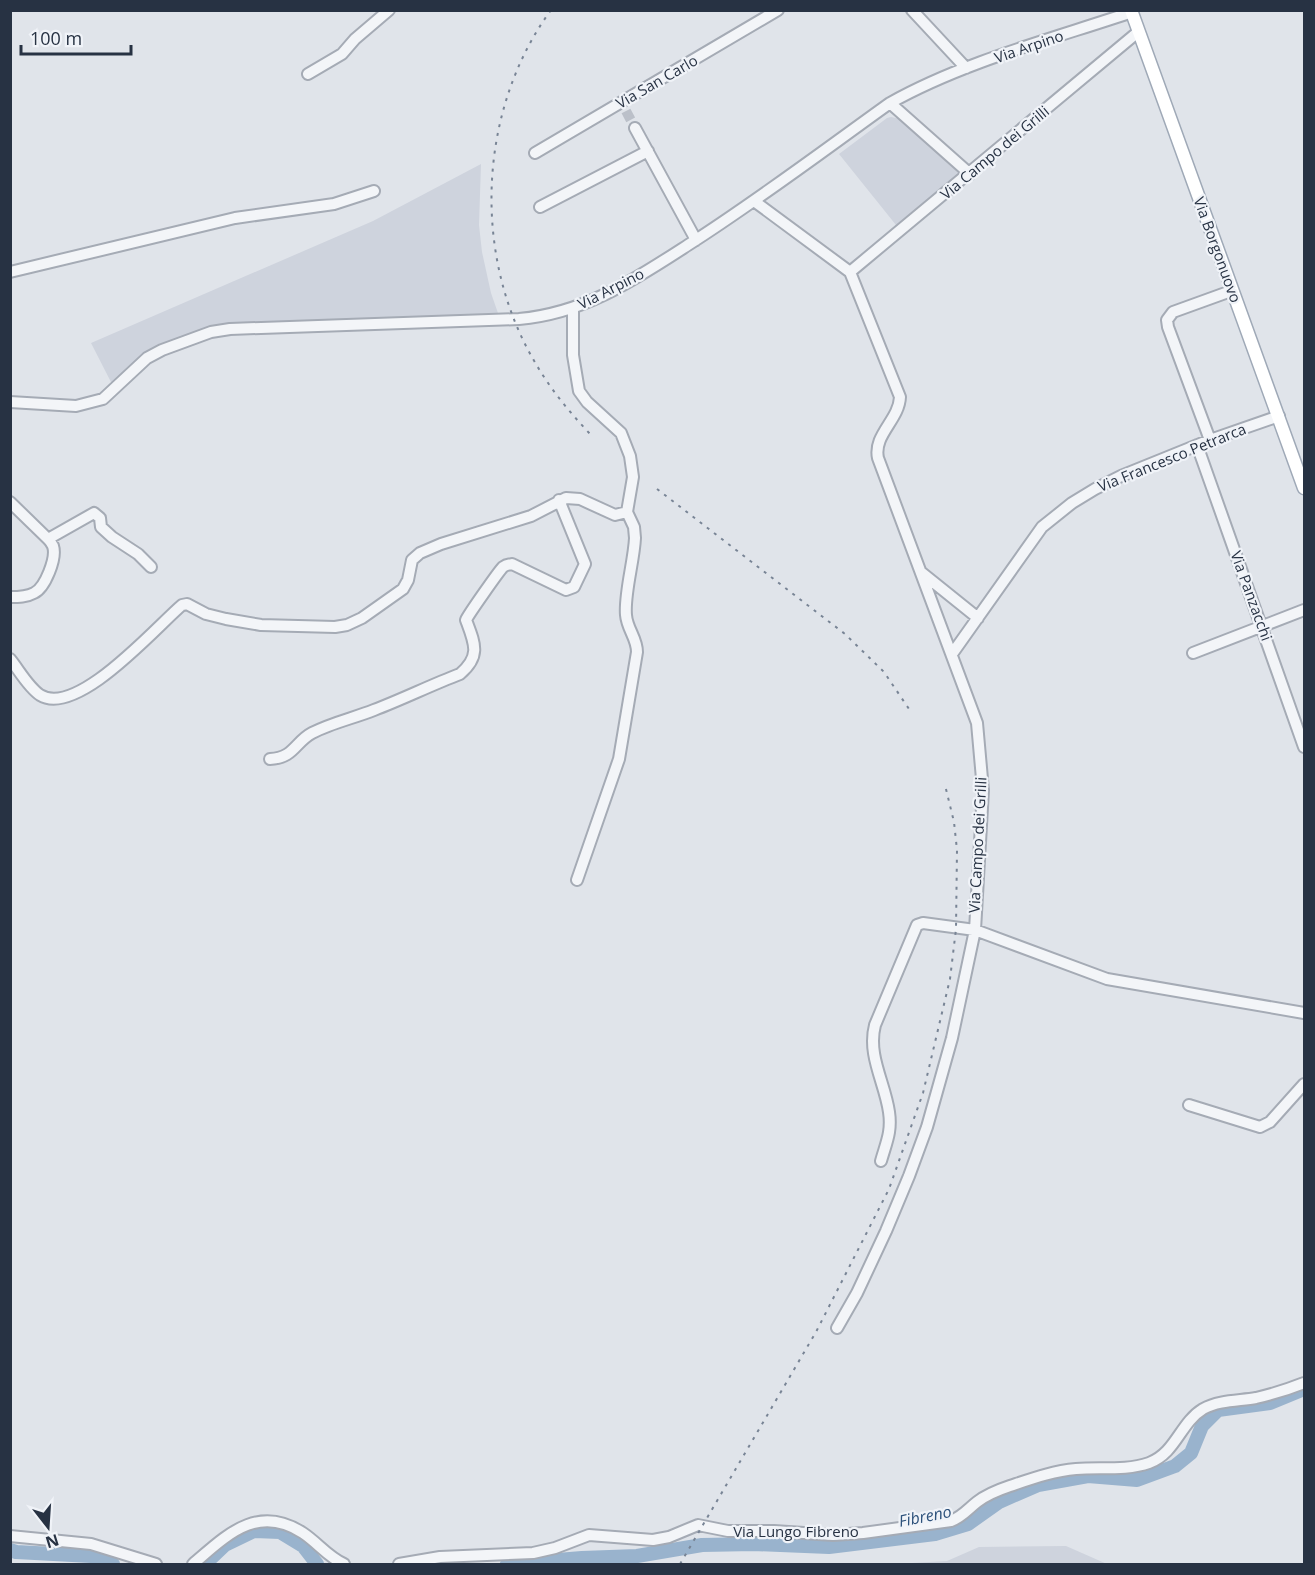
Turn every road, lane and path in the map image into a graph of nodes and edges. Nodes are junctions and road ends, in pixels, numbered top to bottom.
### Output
1 (389, 10) edge
2 (778, 10) edge
3 (912, 10) edge
4 (1131, 11) edge
5 (1138, 32) junction
6 (966, 68) junction
7 (308, 74) dead end
8 (890, 103) junction
9 (635, 128) tunnel mouth
10 (648, 151) junction
11 (535, 153) dead end
12 (970, 174) junction
13 (374, 191) dead end
14 (754, 201) junction
15 (540, 207) dead end
16 (696, 240) junction
17 (10, 272) edge
18 (850, 272) junction
19 (1231, 291) junction
20 (573, 309) junction
21 (10, 402) edge
22 (1279, 416) junction
23 (1210, 440) junction
24 (1197, 445) junction
25 (1305, 488) edge
26 (559, 500) junction
27 (10, 502) edge
28 (627, 512) junction
29 (48, 539) junction
30 (151, 567) dead end
31 (921, 573) junction
32 (10, 597) edge
33 (1305, 610) edge
34 (978, 618) junction
35 (1262, 627) junction
36 (1193, 653) dead end
37 (952, 654) junction
38 (10, 659) edge
39 (1305, 747) edge
40 (270, 759) dead end
41 (577, 880) dead end
42 (975, 930) junction
43 (1305, 1013) edge
44 (1305, 1084) edge
45 (1189, 1105) dead end
46 (881, 1161) dead end
47 (837, 1328) dead end
48 (1305, 1383) edge
49 (10, 1536) edge
50 (156, 1564) edge
51 (193, 1564) edge
52 (344, 1564) edge
53 (399, 1564) edge

1 - 7 street
2 - 11 street, Via San Carlo
3 - 6 street
4 - 5 main road, Via Borgonuovo
4 - 6 street, Via Arpino
5 - 12 street, Via Campo dei Grilli
5 - 19 main road, Via Borgonuovo
6 - 8 street, Via Arpino
8 - 12 street
8 - 14 street, Via Arpino
9 - 10 street
10 - 15 street
10 - 16 street
12 - 18 street, Via Campo dei Grilli
13 - 17 street
14 - 16 street, Via Arpino
14 - 18 street
16 - 20 street, Via Arpino
18 - 31 street, Via Campo dei Grilli
19 - 22 main road, Via Borgonuovo
19 - 23 street
20 - 21 street, Via Arpino
20 - 28 street
22 - 23 street, Via Francesco Petrarca
22 - 25 main road, Via Borgonuovo
23 - 24 street, Via Francesco Petrarca
24 - 34 street, Via Francesco Petrarca
24 - 35 street, Via Panzacchi
26 - 28 street
26 - 38 street
26 - 40 street
27 - 29 street
28 - 41 street
29 - 30 street
29 - 32 street
31 - 34 street
31 - 37 street, Via Campo dei Grilli
33 - 35 street
34 - 37 street, Via Francesco Petrarca
35 - 36 street
35 - 39 street, Via Panzacchi
37 - 42 street, Via Campo dei Grilli
42 - 43 street, Via Campo dei Grilli
42 - 46 street
42 - 47 street
44 - 45 street
48 - 53 street, Via Lungo Fibreno
49 - 50 street
51 - 52 street

